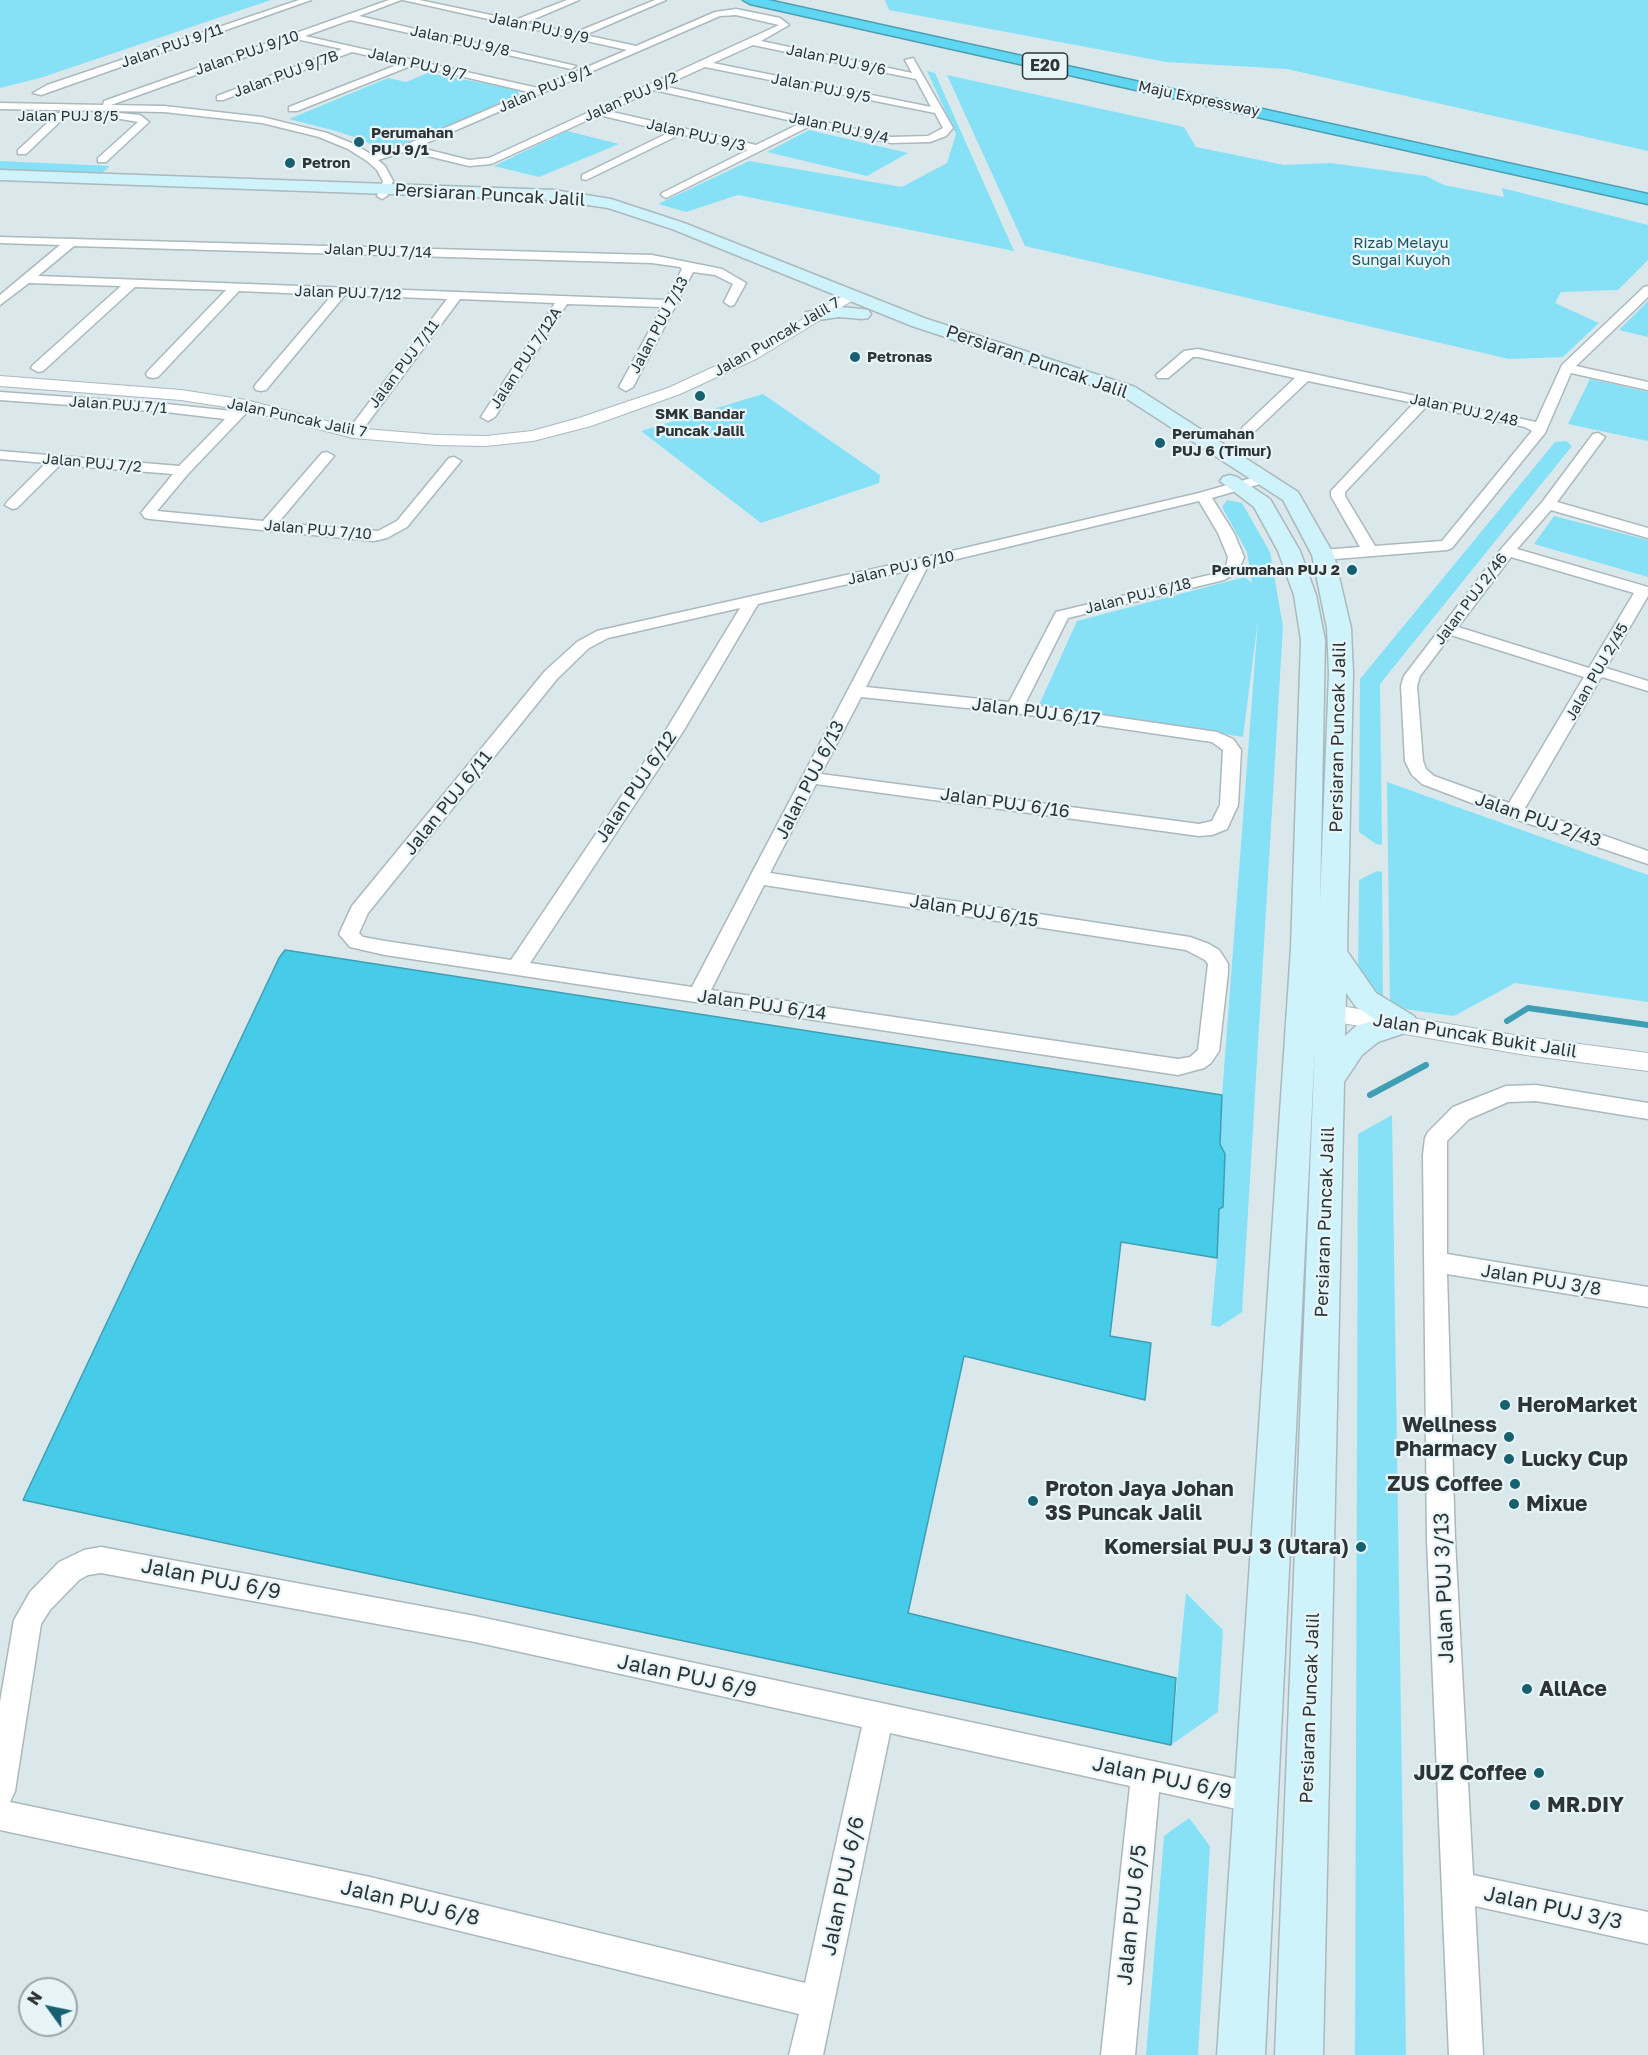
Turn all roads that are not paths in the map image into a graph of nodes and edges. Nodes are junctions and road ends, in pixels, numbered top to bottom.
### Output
1 (307, 0) edge
2 (397, 0) edge
3 (407, 0) edge
4 (575, 0) edge
5 (662, 0) edge
6 (750, 0) edge
7 (785, 0) edge
8 (476, 4) dead end
9 (457, 11) junction
10 (718, 14) joint
11 (349, 17) junction
12 (516, 23) junction
13 (294, 36) junction
14 (575, 36) junction
15 (752, 42) junction
16 (352, 49) junction
17 (637, 49) junction
18 (910, 60) dead end
19 (411, 63) junction
20 (704, 64) junction
21 (571, 66) dead end
22 (919, 76) junction
23 (653, 87) junction
24 (539, 91) junction
25 (38, 93) dead end
26 (220, 98) dead end
27 (0, 106) edge
28 (98, 107) junction
29 (293, 109) dead end
30 (938, 111) junction
31 (598, 112) junction
32 (0, 115) edge
33 (62, 115) junction
34 (812, 122) junction
35 (679, 131) junction
36 (407, 148) junction
37 (758, 149) junction
38 (22, 152) dead end
39 (371, 159) junction
40 (102, 160) dead end
41 (0, 175) edge
42 (586, 177) dead end
43 (0, 183) edge
44 (385, 187) junction
45 (1648, 188) edge
46 (666, 195) dead end
47 (1648, 199) edge
48 (0, 240) edge
49 (72, 242) junction
50 (685, 266) junction
51 (26, 279) junction
52 (130, 284) junction
53 (235, 288) junction
54 (1648, 290) edge
55 (340, 293) junction
56 (812, 293) junction
57 (456, 296) junction
58 (0, 300) edge
59 (563, 300) junction
60 (843, 300) junction
61 (730, 302) dead end
62 (671, 304) junction
63 (862, 314) junction
64 (813, 316) junction
65 (38, 368) dead end
66 (1567, 368) junction
67 (153, 374) dead end
68 (1163, 375) dead end
69 (1305, 376) junction
70 (0, 381) edge
71 (1648, 386) edge
72 (261, 387) dead end
73 (626, 387) dead end
74 (0, 396) edge
75 (1423, 402) junction
76 (241, 411) junction
77 (488, 417) dead end
78 (1248, 430) dead end
79 (1540, 430) junction
80 (353, 433) junction
81 (1158, 433) dead end
82 (1598, 436) dead end
83 (0, 455) edge
84 (327, 456) dead end
85 (58, 459) junction
86 (454, 461) dead end
87 (1211, 469) dead end
88 (183, 471) junction
89 (1262, 479) junction
90 (1237, 486) junction
91 (1203, 496) junction
92 (12, 504) dead end
93 (1548, 504) junction
94 (267, 526) junction
95 (1648, 533) edge
96 (1370, 551) junction
97 (1507, 551) junction
98 (1323, 555) junction
99 (922, 563) junction
100 (752, 603) junction
101 (1448, 629) junction
102 (1596, 672) junction
103 (551, 675) joint
104 (1648, 686) edge
105 (855, 692) junction
106 (1015, 708) junction
107 (811, 778) junction
108 (1428, 780) joint
109 (1513, 812) junction
110 (1199, 830) joint
111 (1648, 858) edge
112 (759, 878) junction
113 (349, 934) joint
114 (1333, 952) junction
115 (516, 968) junction
116 (698, 996) junction
117 (1316, 1011) junction
118 (1403, 1023) junction
119 (1648, 1062) edge
120 (1178, 1067) joint
121 (1329, 1080) junction
122 (1648, 1112) edge
123 (1435, 1262) junction
124 (1648, 1298) edge
125 (879, 1718) junction
126 (1146, 1775) junction
127 (0, 1791) edge
128 (1255, 1798) junction
129 (0, 1815) edge
130 (1457, 1887) junction
131 (1648, 1928) edge
132 (818, 2002) junction
133 (806, 2055) edge
134 (1118, 2055) edge
135 (1241, 2055) edge
136 (1299, 2055) edge
137 (1466, 2055) edge

1 - 25 street, Jalan PUJ 9/11
2 - 11 street, Jalan PUJ 9/10
3 - 9 street, Jalan PUJ 9/9
4 - 12 street
5 - 14 street
6 - 47 highway, Maju Expressway / E20
7 - 45 highway, Maju Expressway / E20
8 - 9 street
9 - 12 street, Jalan PUJ 9/9
10 - 15 street, Jalan PUJ 9/2
10 - 17 street, Jalan PUJ 9/1
11 - 13 street, Jalan PUJ 9/10
11 - 21 street, Jalan PUJ 9/8
12 - 14 street, Jalan PUJ 9/9
13 - 16 street, Jalan PUJ 9/7
13 - 28 street, Jalan PUJ 9/10
14 - 17 street, Jalan PUJ 9/9
15 - 20 street, Jalan PUJ 9/2
15 - 22 street, Jalan PUJ 9/6
16 - 19 street, Jalan PUJ 9/7
16 - 26 street, Jalan PUJ 9/7B
17 - 24 street, Jalan PUJ 9/1
18 - 22 street, Jalan PUJ 9/4
19 - 24 street, Jalan PUJ 9/7
19 - 29 street
20 - 23 street, Jalan PUJ 9/2
20 - 30 street, Jalan PUJ 9/5
22 - 30 street, Jalan PUJ 9/4
23 - 31 street, Jalan PUJ 9/2
23 - 34 street, Jalan PUJ 9/4
24 - 36 street, Jalan PUJ 9/1
27 - 28 street
28 - 39 street
30 - 34 street, Jalan PUJ 9/4
31 - 35 street, Jalan PUJ 9/3
31 - 36 street, Jalan PUJ 9/2
32 - 33 street, Jalan PUJ 8/5
33 - 38 street
33 - 40 street, Jalan PUJ 8/5
34 - 37 street
35 - 37 street, Jalan PUJ 9/3
35 - 42 street
36 - 39 street, Jalan PUJ 9/1
37 - 46 street
39 - 44 street
41 - 44 main road, Persiaran Puncak Jalil
43 - 44 main road, Persiaran Puncak Jalil
44 - 56 main road, Persiaran Puncak Jalil
44 - 60 main road, Persiaran Puncak Jalil
48 - 49 street, Jalan PUJ 7/14
49 - 50 street, Jalan PUJ 7/14
49 - 51 street
50 - 61 street, Jalan PUJ 7/14
50 - 62 street, Jalan PUJ 7/13
51 - 52 street, Jalan PUJ 7/12
51 - 58 street
52 - 53 street, Jalan PUJ 7/12
52 - 65 street
53 - 55 street, Jalan PUJ 7/12
53 - 67 street
54 - 66 street
55 - 57 street, Jalan PUJ 7/12
55 - 72 street
56 - 60 main road, Persiaran Puncak Jalil
56 - 64 main road
57 - 59 street, Jalan PUJ 7/12
57 - 80 street, Jalan PUJ 7/11
59 - 62 street, Jalan PUJ 7/12
59 - 77 street, Jalan PUJ 7/12A
60 - 63 main road, Persiaran Puncak Jalil
60 - 64 street, Jalan Puncak Jalil 7
60 - 89 main road, Persiaran Puncak Jalil
62 - 73 street, Jalan PUJ 7/13
63 - 64 main road
63 - 81 main road, Persiaran Puncak Jalil
64 - 80 street, Jalan Puncak Jalil 7
66 - 71 street
66 - 79 street
68 - 69 street, Jalan PUJ 2/48
69 - 75 street, Jalan PUJ 2/48
69 - 78 street
70 - 76 street, Jalan Puncak Jalil 7
74 - 76 street, Jalan PUJ 7/1
75 - 79 street, Jalan PUJ 2/48
75 - 96 street
76 - 80 street, Jalan Puncak Jalil 7
76 - 88 street
79 - 96 street, Jalan PUJ 2/48
82 - 93 street, Jalan PUJ 2/46
83 - 85 street, Jalan PUJ 7/2
84 - 94 street
85 - 88 street, Jalan PUJ 7/2
85 - 92 street
86 - 94 street, Jalan PUJ 7/10
87 - 90 main road, Persiaran Puncak Jalil
88 - 94 street, Jalan PUJ 7/10
89 - 90 street, Jalan PUJ 6/10
89 - 98 main road, Persiaran Puncak Jalil
90 - 91 street, Jalan PUJ 6/10
90 - 117 main road, Persiaran Puncak Jalil
91 - 99 street, Jalan PUJ 6/10
91 - 106 street, Jalan PUJ 6/18
93 - 95 street
93 - 97 street, Jalan PUJ 2/46
96 - 98 street, Jalan PUJ 2/48
97 - 101 street, Jalan PUJ 2/46
97 - 102 street, Jalan PUJ 2/45
98 - 114 main road, Persiaran Puncak Jalil
99 - 100 street, Jalan PUJ 6/10
99 - 105 street, Jalan PUJ 6/13
100 - 103 street, Jalan PUJ 6/10
100 - 115 street, Jalan PUJ 6/12
101 - 102 street
101 - 108 street, Jalan PUJ 2/46
102 - 104 street
102 - 109 street, Jalan PUJ 2/45
103 - 113 street, Jalan PUJ 6/11
105 - 106 street, Jalan PUJ 6/17
105 - 107 street, Jalan PUJ 6/13
106 - 110 street, Jalan PUJ 6/17
107 - 110 street, Jalan PUJ 6/16
107 - 112 street, Jalan PUJ 6/13
108 - 109 street, Jalan PUJ 2/43
109 - 111 street, Jalan PUJ 2/43
112 - 116 street, Jalan PUJ 6/13
112 - 120 street, Jalan PUJ 6/15
113 - 115 street, Jalan PUJ 6/14
114 - 117 main road, Persiaran Puncak Jalil
114 - 118 main road
115 - 116 street, Jalan PUJ 6/14
116 - 120 street, Jalan PUJ 6/14
117 - 118 street, Jalan Puncak Bukit Jalil
117 - 121 main road, Persiaran Puncak Jalil
117 - 128 main road, Persiaran Puncak Jalil
118 - 119 street, Jalan Puncak Bukit Jalil
118 - 121 main road
121 - 136 main road, Persiaran Puncak Jalil
122 - 123 street, Jalan PUJ 3/13
123 - 124 street, Jalan PUJ 3/8
123 - 130 street, Jalan PUJ 3/13
125 - 126 street, Jalan PUJ 6/9
125 - 127 street, Jalan PUJ 6/9
125 - 132 street, Jalan PUJ 6/6
126 - 128 street, Jalan PUJ 6/9
126 - 134 street, Jalan PUJ 6/5
128 - 135 main road, Persiaran Puncak Jalil
129 - 132 street, Jalan PUJ 6/8
130 - 131 street, Jalan PUJ 3/3
130 - 137 street, Jalan PUJ 3/13
132 - 133 street, Jalan PUJ 6/6

